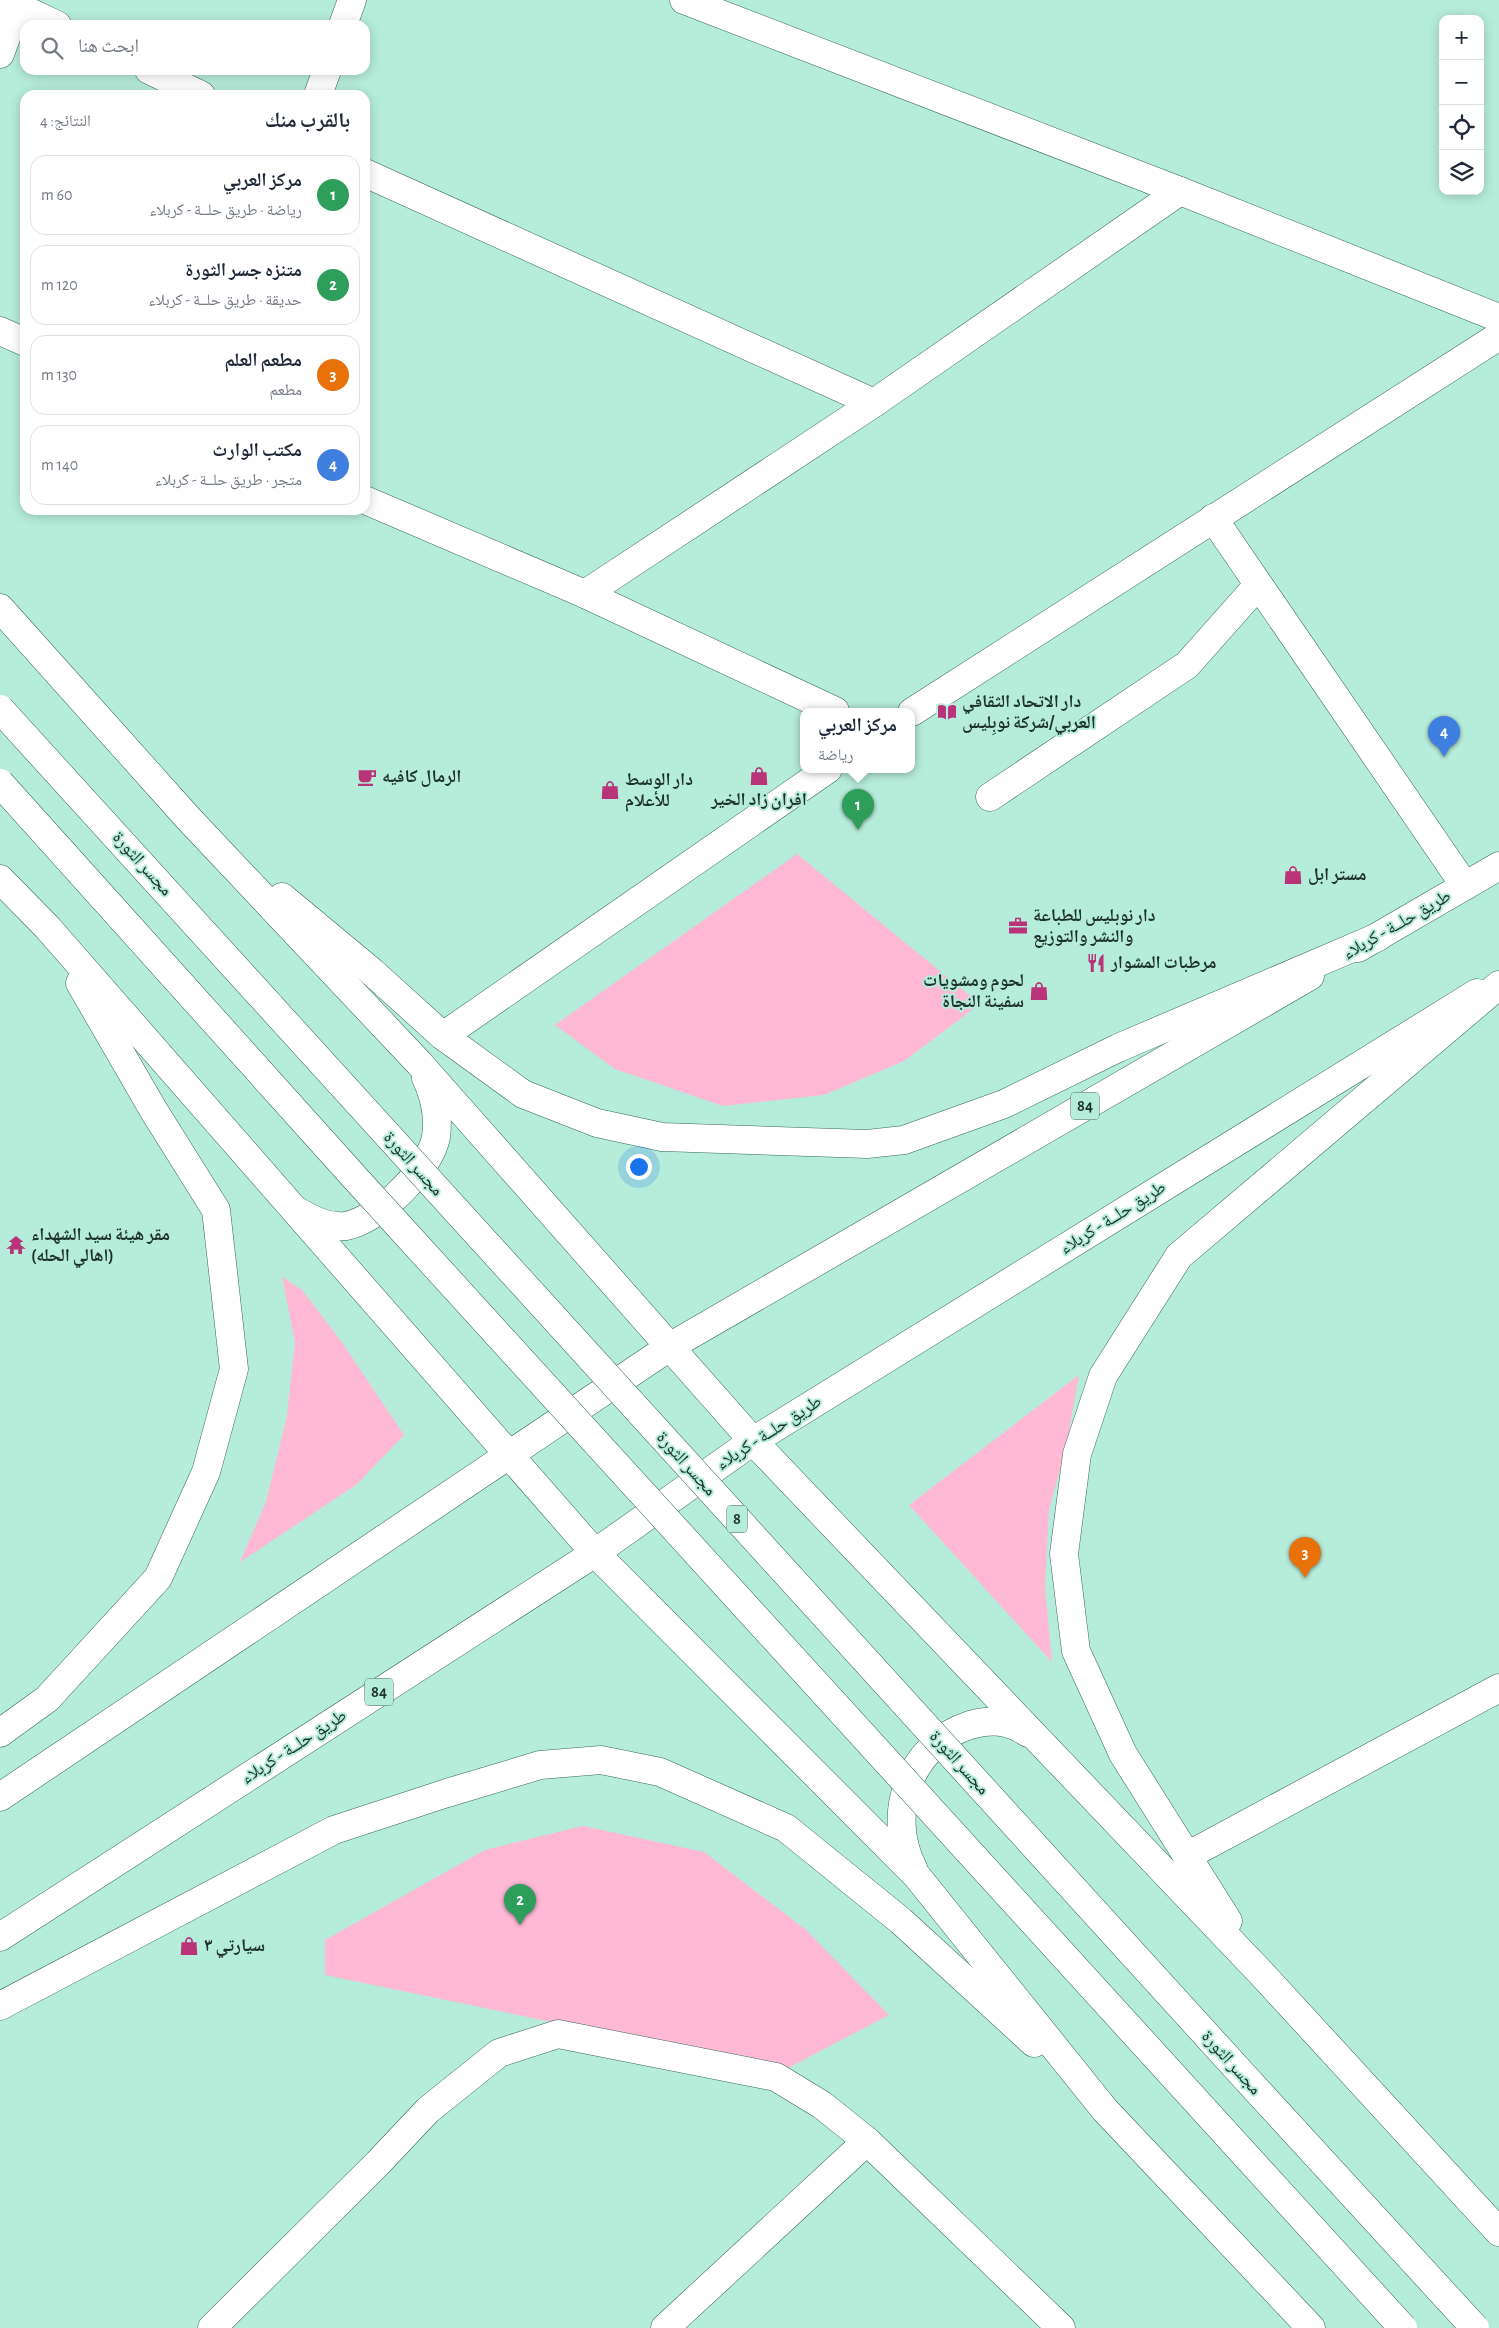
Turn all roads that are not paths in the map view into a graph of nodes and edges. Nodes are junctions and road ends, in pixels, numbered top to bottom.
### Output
1 (352, 0) edge
2 (684, 0) edge
3 (14, 2) edge
4 (48, 20) edge
5 (345, 20) edge
6 (0, 54) edge
7 (159, 75) edge
8 (325, 75) edge
9 (191, 90) edge
10 (320, 90) edge
11 (370, 175) edge
12 (1180, 191) junction
13 (1499, 318) edge
14 (0, 331) edge
15 (1499, 336) edge
16 (20, 340) edge
17 (874, 403) junction
18 (370, 502) edge
19 (1213, 518) junction
20 (1258, 585) junction
21 (585, 594) junction
22 (0, 608) edge
23 (829, 708) edge
24 (0, 709) edge
25 (915, 710) edge
26 (822, 773) edge
27 (0, 783) edge
28 (990, 797) dead end
29 (188, 818) junction
30 (1499, 866) edge
31 (0, 879) edge
32 (1465, 886) junction
33 (47, 927) junction
34 (1378, 937) junction
35 (1499, 979) edge
36 (1499, 985) edge
37 (443, 1036) junction
38 (419, 1063) junction
39 (294, 1208) junction
40 (671, 1346) junction
41 (753, 1441) junction
42 (508, 1454) junction
43 (595, 1553) junction
44 (1499, 1688) edge
45 (0, 1733) edge
46 (1048, 1750) junction
47 (0, 1797) edge
48 (1187, 1856) junction
49 (916, 1875) junction
50 (0, 1937) edge
51 (1261, 1973) junction
52 (0, 2006) edge
53 (1105, 2110) junction
54 (867, 2141) junction
55 (1499, 2232) edge
56 (212, 2328) edge
57 (665, 2328) edge
58 (1061, 2328) edge
59 (1311, 2328) edge
60 (1404, 2328) edge
61 (1475, 2328) edge

1 - 5 main road
2 - 12 main road
3 - 4 main road
3 - 6 main road
7 - 9 main road
8 - 10 main road
11 - 17 main road
12 - 13 main road
12 - 17 main road
14 - 16 main road
15 - 19 main road
17 - 21 main road
18 - 21 main road
19 - 20 main road
19 - 25 main road
20 - 28 main road
20 - 32 main road
21 - 23 main road
22 - 29 main road
24 - 61 main road, مجسر الثورة / 8, bridge
26 - 37 main road
27 - 60 main road, bridge
29 - 37 main road
29 - 38 main road
30 - 32 main road, طريق حلــة - كربلاء / 84
31 - 33 main road
32 - 34 main road, طريق حلــة - كربلاء / 84
33 - 39 main road
33 - 45 main road
34 - 37 main road
34 - 40 main road, طريق حلــة - كربلاء / 84
35 - 41 main road, طريق حلــة - كربلاء / 84
36 - 48 main road
38 - 39 main road
38 - 40 main road
39 - 42 main road
40 - 41 main road
40 - 42 main road, طريق حلــة - كربلاء / 84
41 - 43 main road, طريق حلــة - كربلاء / 84
41 - 46 main road
42 - 43 main road
42 - 47 main road, طريق حلــة - كربلاء / 84
43 - 49 main road
43 - 50 main road, طريق حلــة - كربلاء / 84
44 - 48 main road
46 - 49 main road
46 - 51 main road
48 - 51 main road
49 - 53 main road
51 - 55 main road
52 - 53 main road
53 - 59 main road
54 - 56 main road
54 - 57 main road
54 - 58 main road

